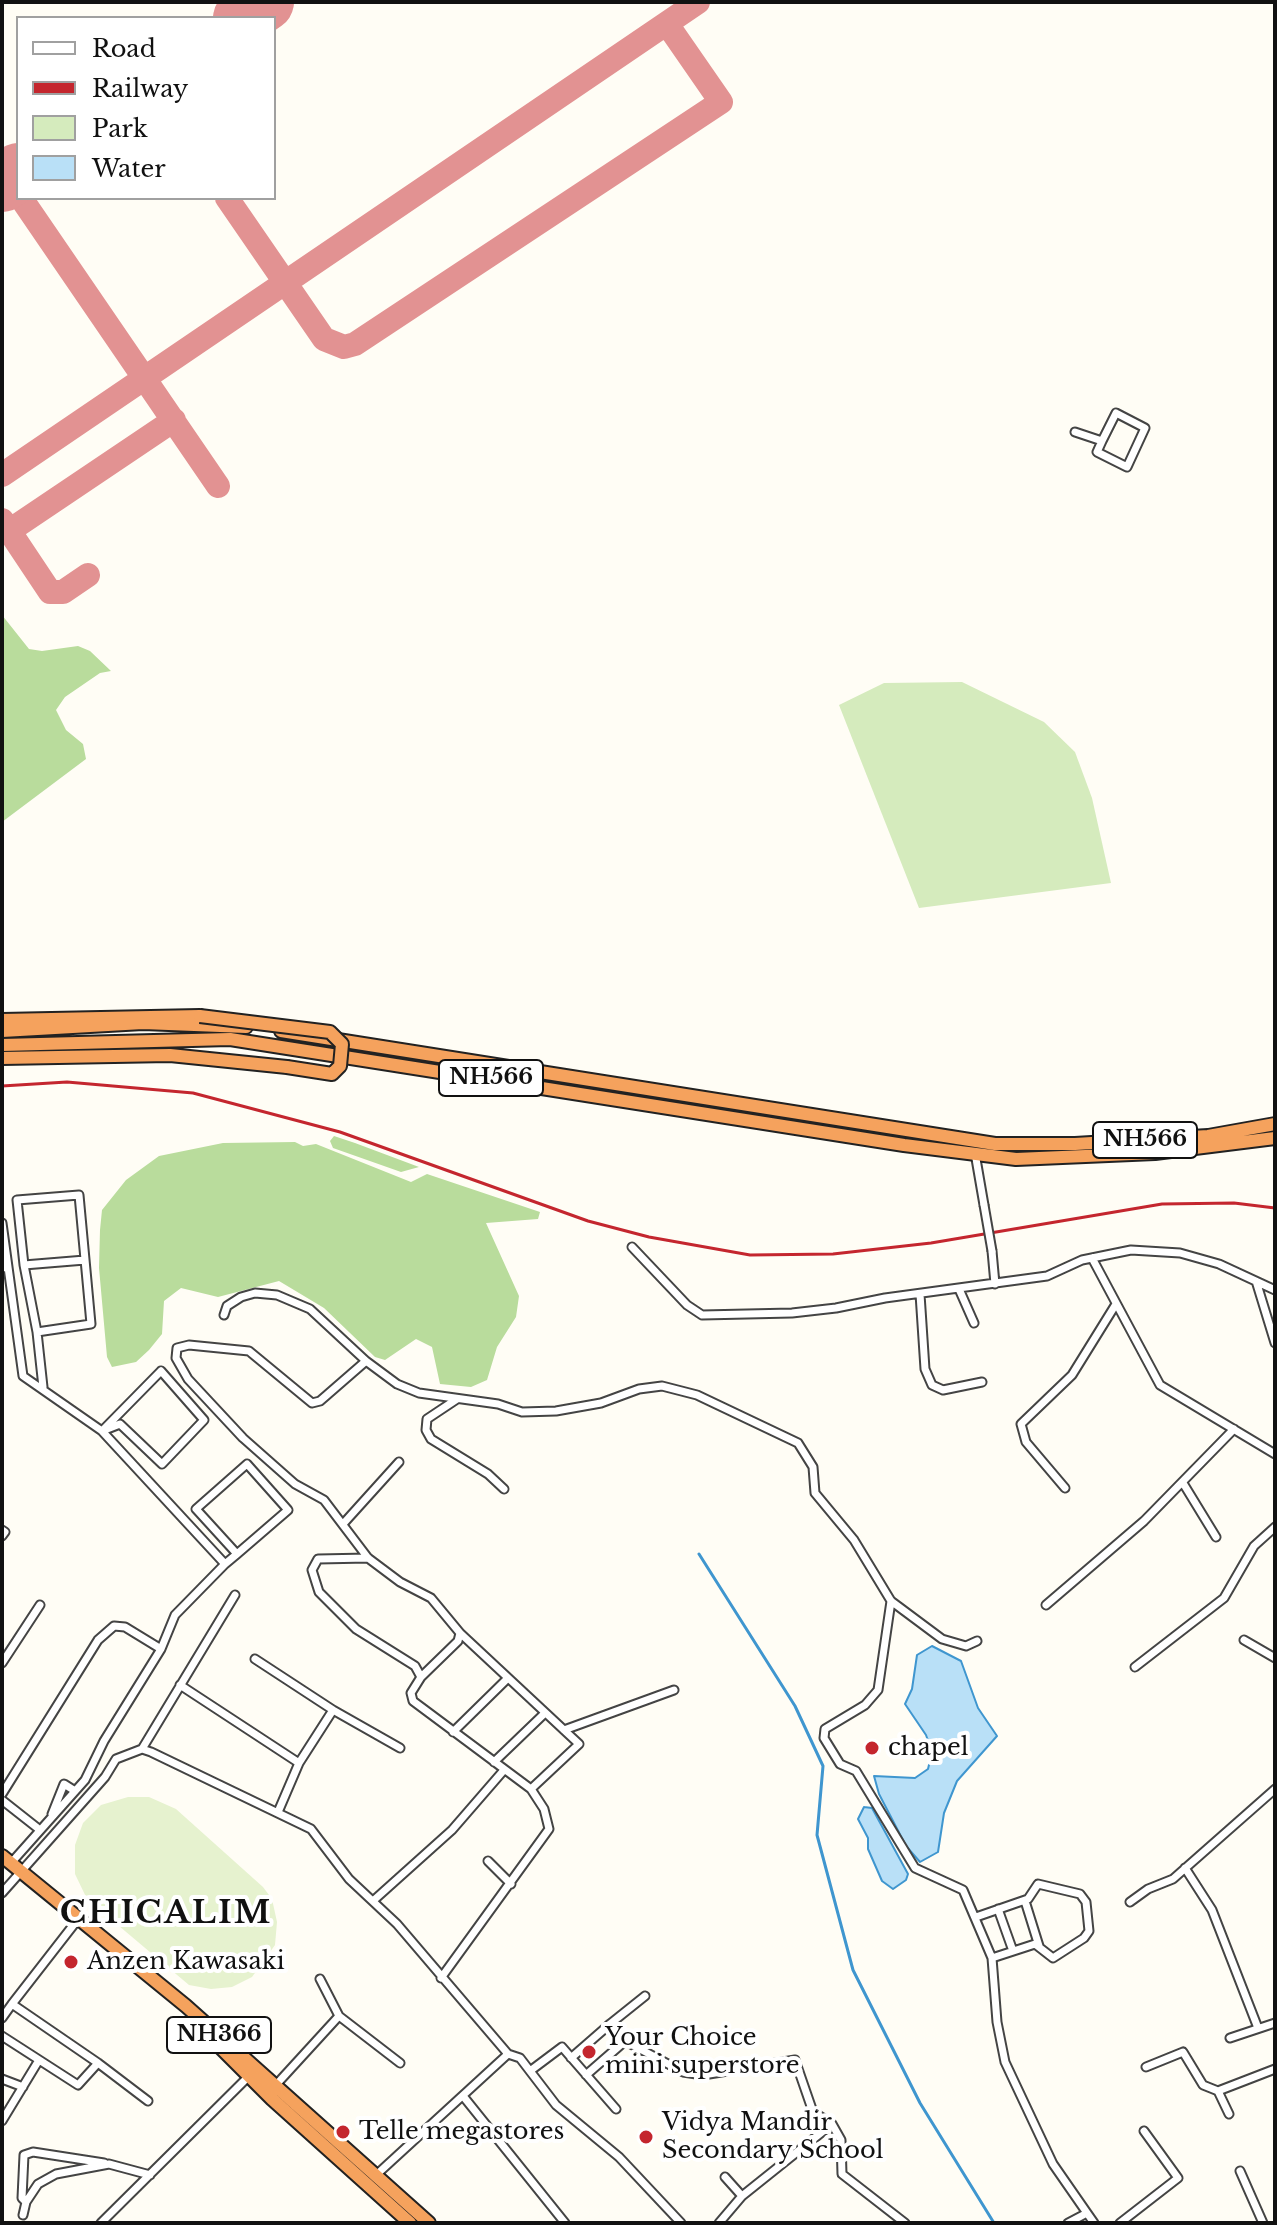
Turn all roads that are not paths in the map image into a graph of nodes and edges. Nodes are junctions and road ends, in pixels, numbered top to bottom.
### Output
1 (1075, 432) dead end
2 (1102, 441) junction
3 (7, 1020) edge
4 (2, 1031) edge
5 (2, 1045) edge
6 (2, 1058) edge
7 (1275, 1124) edge
8 (1275, 1138) edge
9 (967, 1140) junction
10 (976, 1156) junction
11 (2, 1223) edge
12 (632, 1247) dead end
13 (1092, 1258) junction
14 (85, 1260) junction
15 (24, 1265) junction
16 (5, 1268) edge
17 (1256, 1281) junction
18 (995, 1284) junction
19 (959, 1289) junction
20 (1275, 1290) edge
21 (920, 1294) junction
22 (1116, 1304) junction
23 (224, 1315) dead end
24 (974, 1323) dead end
25 (37, 1332) junction
26 (1275, 1343) edge
27 (366, 1361) junction
28 (982, 1382) dead end
29 (43, 1387) junction
30 (459, 1398) junction
31 (1234, 1429) junction
32 (102, 1431) junction
33 (1275, 1454) edge
34 (399, 1462) dead end
35 (1183, 1483) junction
36 (1065, 1488) dead end
37 (504, 1489) dead end
38 (343, 1524) junction
39 (1275, 1527) edge
40 (2, 1530) edge
41 (2, 1536) edge
42 (1216, 1537) dead end
43 (237, 1554) junction
44 (368, 1558) junction
45 (225, 1564) junction
46 (235, 1595) dead end
47 (891, 1601) junction
48 (40, 1605) dead end
49 (1046, 1605) dead end
50 (460, 1633) junction
51 (1244, 1640) dead end
52 (977, 1641) dead end
53 (161, 1649) junction
54 (1275, 1658) edge
55 (255, 1659) dead end
56 (2, 1663) edge
57 (1135, 1667) dead end
58 (421, 1677) junction
59 (508, 1678) junction
60 (180, 1685) junction
61 (674, 1690) dead end
62 (333, 1710) junction
63 (545, 1713) junction
64 (564, 1730) junction
65 (453, 1732) junction
66 (400, 1748) dead end
67 (142, 1749) junction
68 (494, 1762) junction
69 (299, 1763) junction
70 (504, 1770) junction
71 (531, 1789) junction
72 (1275, 1789) edge
73 (75, 1791) junction
74 (2, 1797) edge
75 (278, 1812) junction
76 (51, 1818) junction
77 (40, 1830) junction
78 (5, 1861) edge
79 (488, 1861) dead end
80 (1185, 1868) junction
81 (20, 1875) junction
82 (511, 1884) junction
83 (2, 1893) edge
84 (374, 1900) junction
85 (1025, 1901) junction
86 (1130, 1902) dead end
87 (998, 1909) junction
88 (976, 1917) junction
89 (75, 1923) junction
90 (1039, 1946) junction
91 (1013, 1951) junction
92 (992, 1958) junction
93 (441, 1978) junction
94 (320, 1979) dead end
95 (645, 1996) dead end
96 (12, 2004) junction
97 (339, 2016) junction
98 (2, 2018) edge
99 (1275, 2023) edge
100 (610, 2024) junction
101 (1258, 2028) junction
102 (2, 2036) edge
103 (1230, 2038) dead end
104 (625, 2041) junction
105 (508, 2054) junction
106 (571, 2058) junction
107 (39, 2060) junction
108 (98, 2063) junction
109 (400, 2063) dead end
110 (1146, 2067) dead end
111 (1275, 2069) edge
112 (530, 2071) junction
113 (586, 2075) junction
114 (249, 2076) junction
115 (2, 2079) edge
116 (23, 2087) junction
117 (271, 2091) junction
118 (1218, 2091) junction
119 (463, 2096) junction
120 (148, 2101) dead end
121 (616, 2109) dead end
122 (1229, 2114) dead end
123 (2, 2121) edge
124 (832, 2124) junction
125 (1144, 2131) dead end
126 (109, 2164) junction
127 (1240, 2171) dead end
128 (150, 2175) junction
129 (375, 2176) junction
130 (725, 2177) dead end
131 (742, 2196) junction
132 (26, 2202) junction
133 (1087, 2213) junction
134 (23, 2215) dead end
135 (101, 2223) edge
136 (410, 2223) edge
137 (429, 2223) edge
138 (565, 2223) edge
139 (681, 2223) edge
140 (719, 2223) edge
141 (905, 2223) edge
142 (1068, 2223) edge
143 (1094, 2223) edge
144 (1120, 2223) edge
145 (1263, 2223) edge

1 - 2 street
2 - 2 street
3 - 6 highway, bridge
4 - 9 highway, NH566
5 - 10 highway, NH566
7 - 9 highway, NH566
8 - 10 highway, NH566
9 - 10 street
10 - 18 street, bridge
11 - 16 street
12 - 21 street
13 - 17 street
13 - 18 street
13 - 22 street
14 - 15 street
14 - 15 street
14 - 25 street
15 - 25 street
16 - 29 street
17 - 20 street
17 - 26 street
18 - 19 street
19 - 21 street
19 - 24 street
21 - 28 street
22 - 31 street
22 - 36 street
23 - 27 street
25 - 29 street
27 - 30 street
27 - 38 street
29 - 32 street
30 - 37 street
30 - 47 street
31 - 33 street
31 - 35 street
32 - 32 street
32 - 45 street
34 - 38 street
35 - 42 street
35 - 49 street
38 - 44 street
39 - 57 street
40 - 41 street
43 - 43 street
43 - 45 street
44 - 50 street
44 - 58 street
45 - 53 street
46 - 60 street
47 - 52 street
47 - 88 street
48 - 56 street
50 - 58 street
50 - 59 street
51 - 54 street
53 - 73 street
53 - 74 street
55 - 62 street
58 - 65 street
59 - 63 street
59 - 65 street
60 - 67 street
60 - 69 street
61 - 64 street
62 - 66 street
62 - 69 street
63 - 64 street
63 - 68 street
64 - 71 street
65 - 68 street
67 - 75 street
67 - 81 street
68 - 70 street
69 - 75 street
70 - 71 street
70 - 84 street
71 - 82 street
72 - 80 street
73 - 76 street
73 - 76 street
74 - 77 street
75 - 84 street
76 - 77 street
77 - 78 street
78 - 81 highway, NH366
79 - 82 street
80 - 86 street
80 - 101 street
81 - 83 street
81 - 89 highway, NH366
81 - 117 highway, NH366
82 - 93 street
84 - 93 street
85 - 87 street
85 - 90 street
85 - 90 street
87 - 88 street
87 - 91 street
88 - 92 street
89 - 96 street
89 - 114 highway, NH366
90 - 91 street
91 - 92 street
92 - 133 street
93 - 105 street
94 - 97 street
95 - 100 street
96 - 98 street
96 - 108 street
97 - 109 street
97 - 117 street
99 - 101 street
100 - 104 street
100 - 106 street
101 - 103 street
102 - 107 street
104 - 113 street
104 - 124 street
105 - 112 street
105 - 119 street
106 - 112 street
106 - 113 street
107 - 108 street
107 - 116 street
108 - 120 street
110 - 118 street
111 - 118 street
112 - 139 street
113 - 121 street
114 - 117 highway, NH366
114 - 128 street
115 - 116 street
116 - 123 street
117 - 129 highway, NH366
117 - 136 highway, NH366
118 - 122 street
119 - 129 street
119 - 138 street
124 - 131 street
124 - 141 street
125 - 144 street
126 - 128 street
126 - 132 street
126 - 132 street
127 - 145 street
128 - 135 street
129 - 137 highway, NH366
130 - 131 street
131 - 140 street
132 - 134 street
133 - 142 street
133 - 143 street

